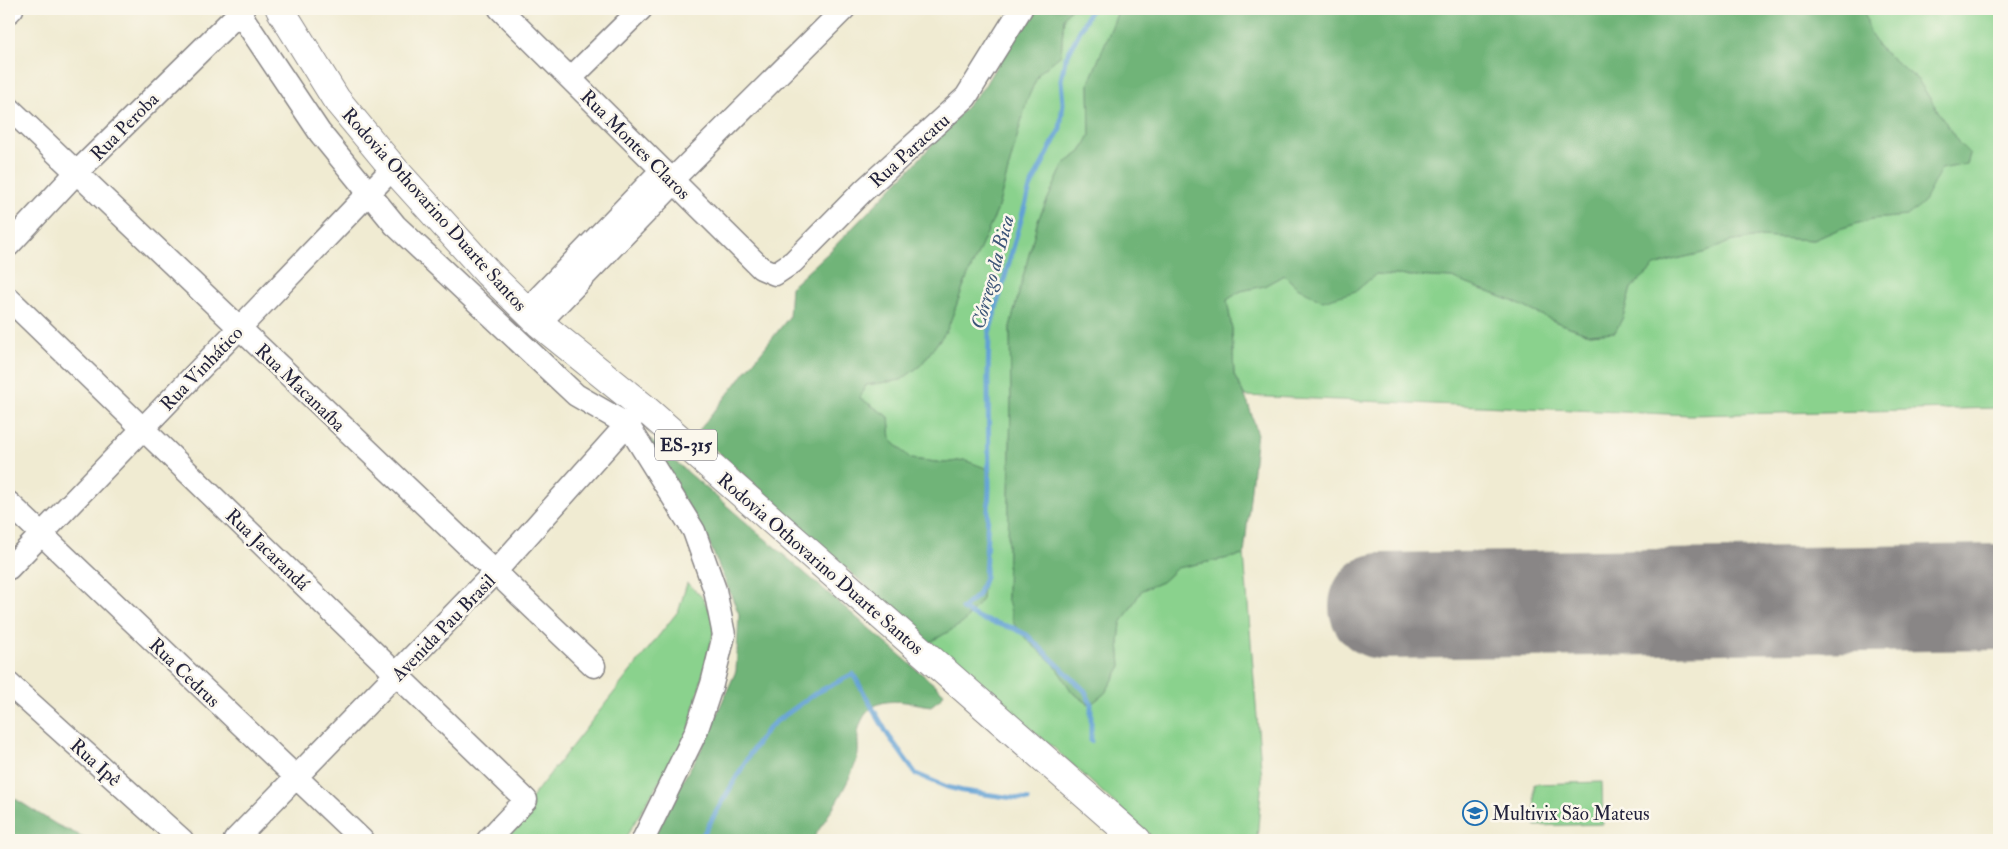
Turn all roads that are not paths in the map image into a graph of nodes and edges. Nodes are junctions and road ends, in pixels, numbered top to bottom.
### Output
1 (12, 9) edge
2 (280, 9) edge
3 (500, 9) edge
4 (641, 9) edge
5 (844, 9) edge
6 (1021, 9) edge
7 (240, 10) edge
8 (9, 12) edge
9 (571, 78) junction
10 (9, 108) edge
11 (393, 168) junction
12 (76, 173) junction
13 (670, 177) junction
14 (369, 193) junction
15 (9, 245) edge
16 (775, 274) joint
17 (9, 299) edge
18 (533, 317) junction
19 (239, 328) junction
20 (635, 416) junction
21 (142, 428) junction
22 (9, 503) edge
23 (41, 534) junction
24 (9, 568) edge
25 (495, 572) junction
26 (594, 666) dead end
27 (397, 674) junction
28 (9, 684) edge
29 (296, 778) junction
30 (182, 840) edge
31 (235, 840) edge
32 (362, 840) edge
33 (488, 840) edge
34 (643, 840) edge
35 (1137, 840) edge

1 - 8 street
2 - 11 main road, Rodovia Othovarino Duarte Santos / ES-315
3 - 9 street, Rua Montes Claros
4 - 9 street
5 - 13 street
6 - 16 street, Rua Paracatu
7 - 12 street, Rua Peroba
7 - 14 street, Rodovia Othovarino Duarte Santos
9 - 13 street, Rua Montes Claros
10 - 12 street, Rua Macanaíba
11 - 14 street, Rua Vinhático
11 - 18 main road, Rodovia Othovarino Duarte Santos / ES-315
12 - 15 street, Rua Peroba
12 - 19 street, Rua Macanaíba
13 - 16 street, Rua Montes Claros
13 - 18 street
14 - 19 street, Rua Vinhático
14 - 20 street, Rodovia Othovarino Duarte Santos
17 - 21 street, Rua Jacarandá
18 - 20 main road, Rodovia Othovarino Duarte Santos / ES-315
19 - 21 street, Rua Vinhático
19 - 25 street, Rua Macanaíba
20 - 25 street, Avenida Pau Brasil
20 - 34 street
20 - 35 main road, Rodovia Othovarino Duarte Santos / ES-315
21 - 23 street, Rua Vinhático
21 - 27 street, Rua Jacarandá
22 - 23 street, Rua Cedrus
23 - 24 street, Rua Vinhático
23 - 29 street, Rua Cedrus
25 - 26 street, Rua Macanaíba
25 - 27 street, Avenida Pau Brasil
27 - 29 street, Avenida Pau Brasil
27 - 33 street, Rua Jacarandá
28 - 30 street, Rua Ipê
29 - 31 street, Avenida Pau Brasil
29 - 32 street, Rua Cedrus

